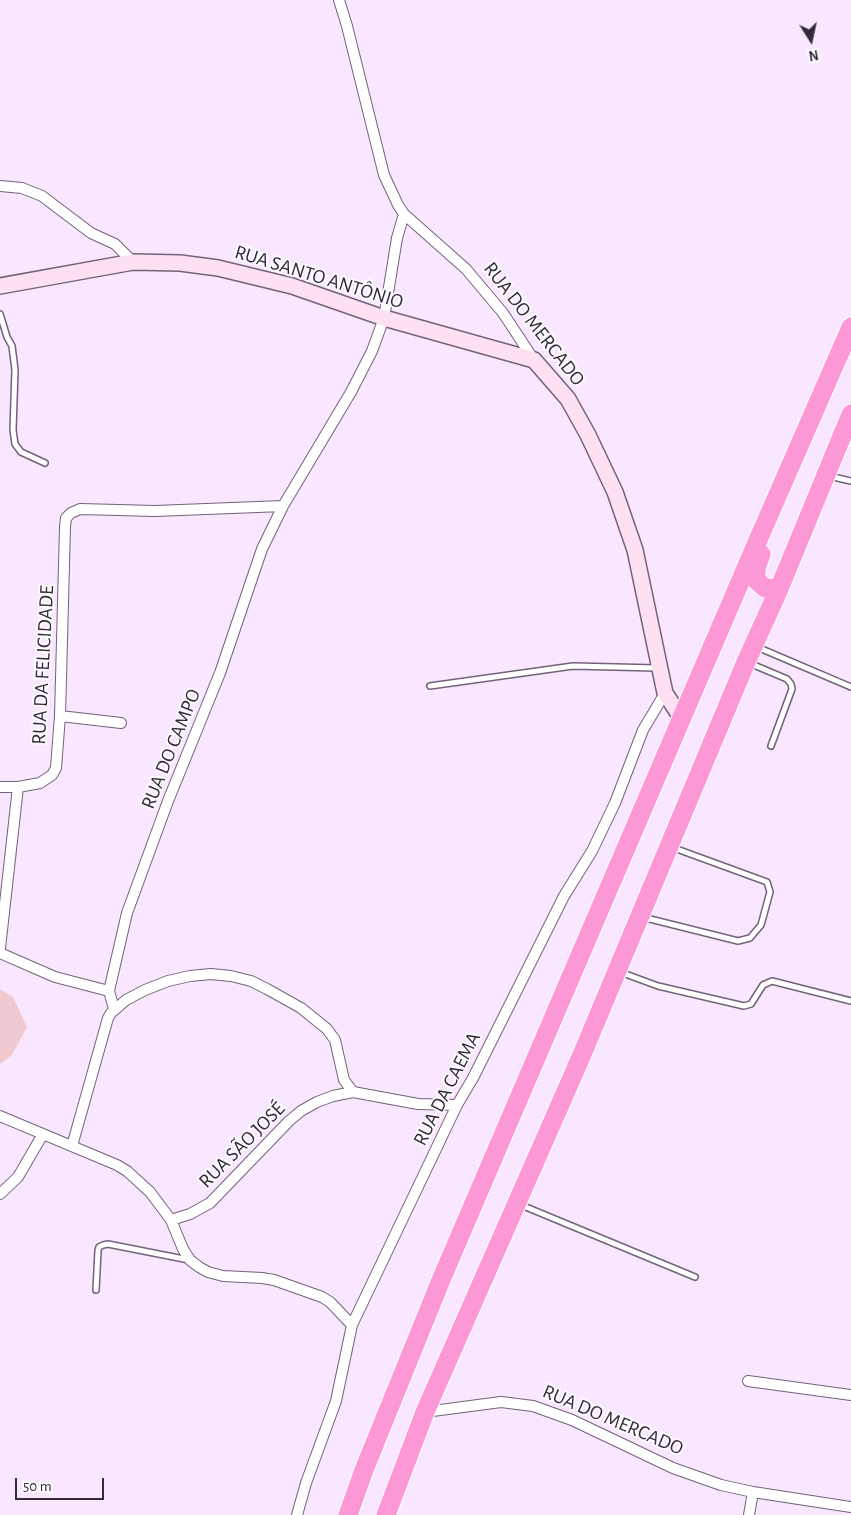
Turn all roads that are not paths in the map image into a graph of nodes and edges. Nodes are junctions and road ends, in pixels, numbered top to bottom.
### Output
1 (339, 0) edge
2 (0, 186) edge
3 (404, 214) junction
4 (133, 262) junction
5 (0, 286) edge
6 (0, 314) edge
7 (384, 318) junction
8 (851, 329) edge
9 (534, 360) junction
10 (851, 414) edge
11 (45, 463) dead end
12 (826, 475) junction
13 (851, 481) edge
14 (283, 506) junction
15 (779, 589) junction
16 (751, 654) junction
17 (660, 668) junction
18 (698, 682) junction
19 (430, 686) dead end
20 (851, 687) edge
21 (665, 693) junction
22 (60, 716) junction
23 (682, 719) junction
24 (121, 723) dead end
25 (770, 746) dead end
26 (0, 787) edge
27 (18, 787) junction
28 (669, 846) junction
29 (640, 916) junction
30 (0, 948) edge
31 (0, 953) edge
32 (617, 971) junction
33 (109, 991) junction
34 (851, 1001) edge
35 (114, 1009) junction
36 (353, 1092) junction
37 (457, 1105) junction
38 (0, 1116) edge
39 (43, 1134) junction
40 (72, 1146) junction
41 (0, 1194) edge
42 (516, 1203) junction
43 (171, 1220) junction
44 (190, 1260) junction
45 (694, 1278) dead end
46 (96, 1290) dead end
47 (352, 1325) junction
48 (748, 1381) dead end
49 (851, 1395) edge
50 (425, 1412) junction
51 (753, 1492) junction
52 (851, 1507) edge
53 (297, 1515) edge
54 (348, 1515) edge
55 (386, 1515) edge
56 (749, 1515) edge

1 - 3 street, RUA DO MERCADO
2 - 4 street
3 - 7 street, RUA DO CAMPO
3 - 9 street, RUA DO MERCADO
4 - 5 street, RUA SANTO ANTÔNIO
4 - 7 street, RUA SANTO ANTÔNIO
6 - 11 lane
7 - 9 street, RUA SANTO ANTÔNIO
7 - 14 street, RUA DO CAMPO
8 - 15 highway
8 - 18 highway
9 - 17 street, RUA DO MERCADO
10 - 12 highway
12 - 13 lane
12 - 15 highway
14 - 22 street, RUA DA FELICIDADE
14 - 33 street, RUA DO CAMPO
15 - 16 highway
16 - 20 lane
16 - 25 lane
16 - 28 highway
17 - 19 lane
17 - 21 street, RUA DO MERCADO
18 - 21 street
18 - 23 highway
21 - 23 street, RUA DO MERCADO
21 - 37 street, RUA DA CAEMA
22 - 24 street
22 - 27 street, RUA DA FELICIDADE
23 - 54 highway
26 - 27 street, RUA DA FELICIDADE
27 - 30 street
28 - 29 highway
28 - 29 lane
29 - 32 highway
31 - 33 street
32 - 34 lane
32 - 42 highway
33 - 35 street, RUA DO CAMPO
35 - 36 street
35 - 40 street
36 - 37 street, RUA SÃO JOSÉ
36 - 43 street, RUA SÃO JOSÉ
37 - 47 street, RUA DA CAEMA
38 - 39 street
39 - 40 street
39 - 41 street
40 - 43 street
42 - 45 lane
42 - 50 highway
43 - 44 street
44 - 46 lane
44 - 47 street
47 - 53 street, RUA DA CAEMA
48 - 49 street
50 - 51 street, RUA DO MERCADO
50 - 55 highway
51 - 52 street, RUA DO MERCADO
51 - 56 street

